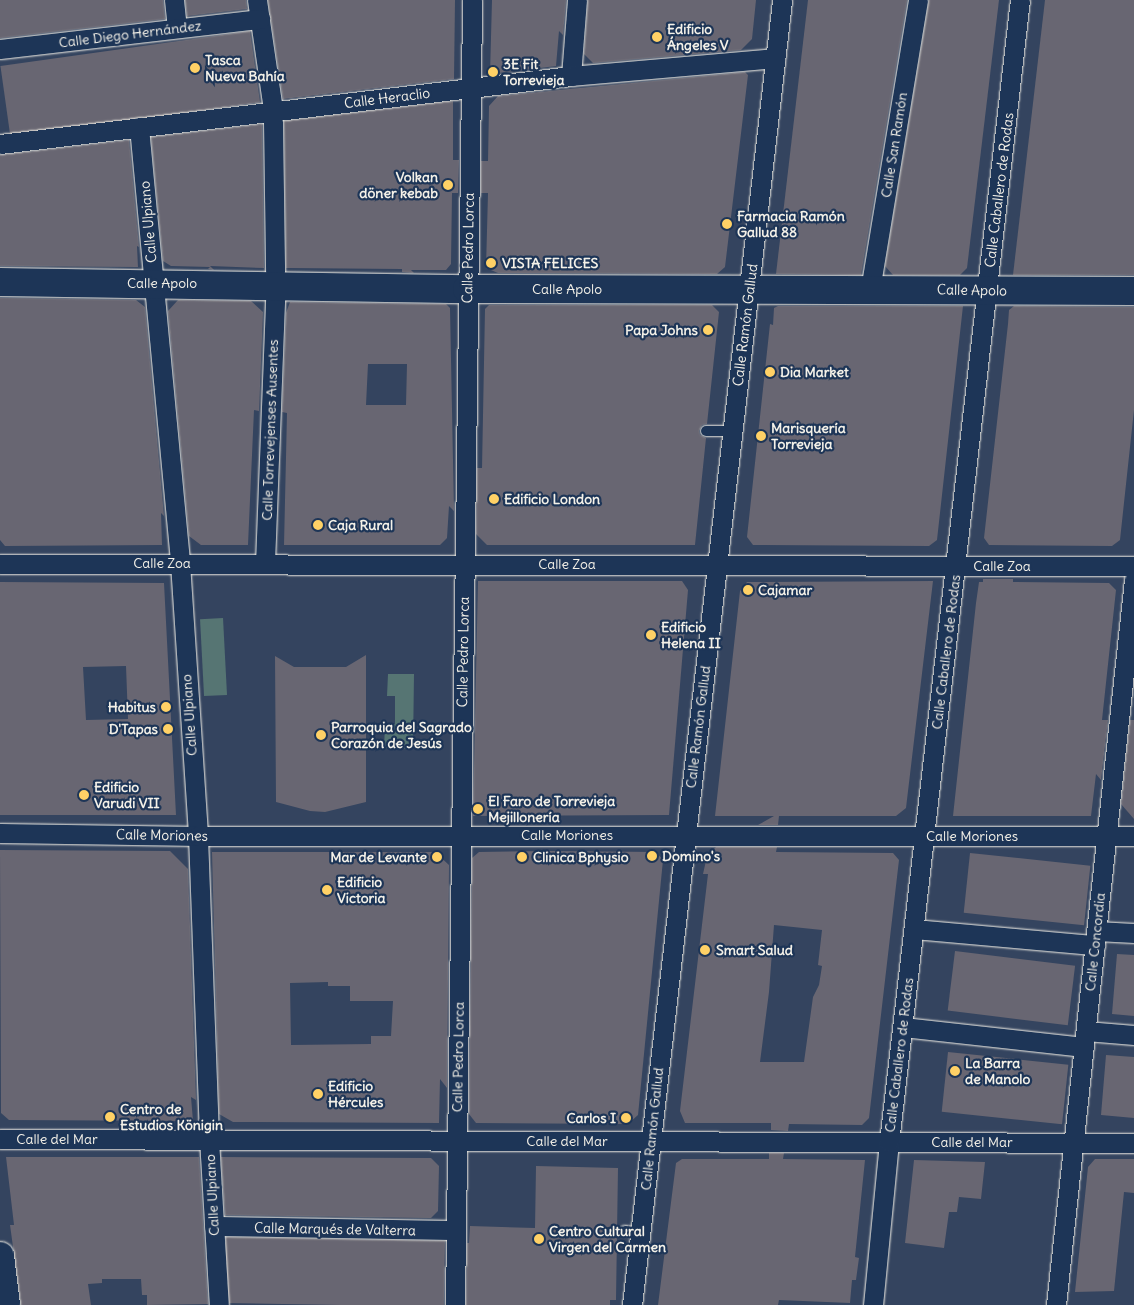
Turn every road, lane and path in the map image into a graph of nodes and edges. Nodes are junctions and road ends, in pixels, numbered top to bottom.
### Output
1 (174, 0) edge
2 (257, 0) edge
3 (472, 0) edge
4 (576, 0) edge
5 (782, 0) edge
6 (918, 0) edge
7 (1020, 0) edge
8 (260, 19) junction
9 (177, 28) junction
10 (0, 49) edge
11 (775, 58) junction
12 (571, 76) junction
13 (471, 89) junction
14 (272, 102) dead end
15 (273, 122) dead end
16 (139, 127) junction
17 (0, 144) edge
18 (275, 271) dead end
19 (0, 282) edge
20 (153, 283) junction
21 (467, 289) junction
22 (750, 289) junction
23 (870, 290) junction
24 (987, 291) junction
25 (1134, 291) edge
26 (275, 298) dead end
27 (706, 431) dead end
28 (733, 431) junction
29 (180, 563) junction
30 (265, 563) junction
31 (0, 564) edge
32 (464, 564) junction
33 (717, 564) junction
34 (956, 565) junction
35 (1134, 566) edge
36 (1134, 580) edge
37 (0, 833) edge
38 (686, 834) junction
39 (461, 835) junction
40 (198, 836) junction
41 (925, 836) junction
42 (1107, 836) junction
43 (1134, 836) edge
44 (914, 929) junction
45 (1134, 933) edge
46 (1095, 938) junction
47 (903, 1027) junction
48 (1134, 1035) edge
49 (1085, 1039) junction
50 (209, 1138) junction
51 (0, 1139) edge
52 (457, 1140) junction
53 (650, 1141) junction
54 (889, 1142) junction
55 (1074, 1142) junction
56 (1134, 1142) edge
57 (214, 1226) junction
58 (455, 1230) junction
59 (0, 1256) edge
60 (6, 1305) edge
61 (219, 1305) edge
62 (455, 1305) edge
63 (631, 1305) edge
64 (873, 1305) edge
65 (1056, 1305) edge

1 - 9 street
2 - 8 street
3 - 13 street, Calle Pedro Lorca
4 - 12 street
5 - 11 street, Calle Ramón Gallud
6 - 23 street, Calle San Ramón
7 - 24 street, Calle Caballero de Rodas
8 - 9 street, Calle Diego Hernández
8 - 14 street
9 - 10 street, Calle Diego Hernández
11 - 12 street, Calle Heraclio
11 - 22 street, Calle Ramón Gallud
12 - 13 street, Calle Heraclio
13 - 16 street, Calle Heraclio
13 - 21 street, Calle Pedro Lorca
15 - 18 street
16 - 17 street, Calle Heraclio
16 - 20 street, Calle Ulpiano
19 - 20 street, Calle Apolo
20 - 21 street, Calle Apolo
20 - 29 street, Calle Ulpiano
21 - 22 street, Calle Apolo
21 - 32 street, Calle Pedro Lorca
22 - 23 street, Calle Apolo
22 - 28 street, Calle Ramón Gallud
23 - 24 street, Calle Apolo
24 - 25 street, Calle Apolo
24 - 34 street, Calle Caballero de Rodas
26 - 30 street, Calle Torrevejenses Ausentes
27 - 28 lane
28 - 33 street, Calle Ramón Gallud
29 - 30 street, Calle Zoa
29 - 31 street, Calle Zoa
29 - 40 street, Calle Ulpiano
30 - 32 street, Calle Zoa
32 - 33 street, Calle Zoa
32 - 39 street, Calle Pedro Lorca
33 - 34 street, Calle Zoa
33 - 38 street, Calle Ramón Gallud
34 - 35 street, Calle Zoa
34 - 41 street, Calle Caballero de Rodas
36 - 42 street, Calle Concordia
37 - 40 street, Calle Moriones
38 - 39 street, Calle Moriones
38 - 41 street, Calle Moriones
38 - 53 street, Calle Ramón Gallud
39 - 40 street, Calle Moriones
39 - 52 street, Calle Pedro Lorca
40 - 50 street, Calle Ulpiano
41 - 42 street, Calle Moriones
41 - 44 street, Calle Caballero de Rodas
42 - 43 street, Calle Moriones
42 - 46 street, Calle Concordia
44 - 46 street
44 - 47 street, Calle Caballero de Rodas
45 - 46 street
46 - 49 street, Calle Concordia
47 - 49 street
47 - 54 street, Calle Caballero de Rodas
48 - 49 street
49 - 55 street, Calle Concordia
50 - 51 street, Calle del Mar
50 - 52 street, Calle del Mar
50 - 57 street, Calle Ulpiano
52 - 53 street, Calle del Mar
52 - 58 street, Calle Pedro Lorca
53 - 54 street, Calle del Mar
53 - 63 street, Calle Ramón Gallud
53 - 63 lane
54 - 55 street, Calle del Mar
54 - 64 street, Calle Caballero de Rodas
55 - 56 street, Calle del Mar
55 - 65 street, Calle Concordia
57 - 58 street, Calle Marqués de Valterra
57 - 61 street, Calle Ulpiano
58 - 62 street, Calle Pedro Lorca
59 - 60 street

